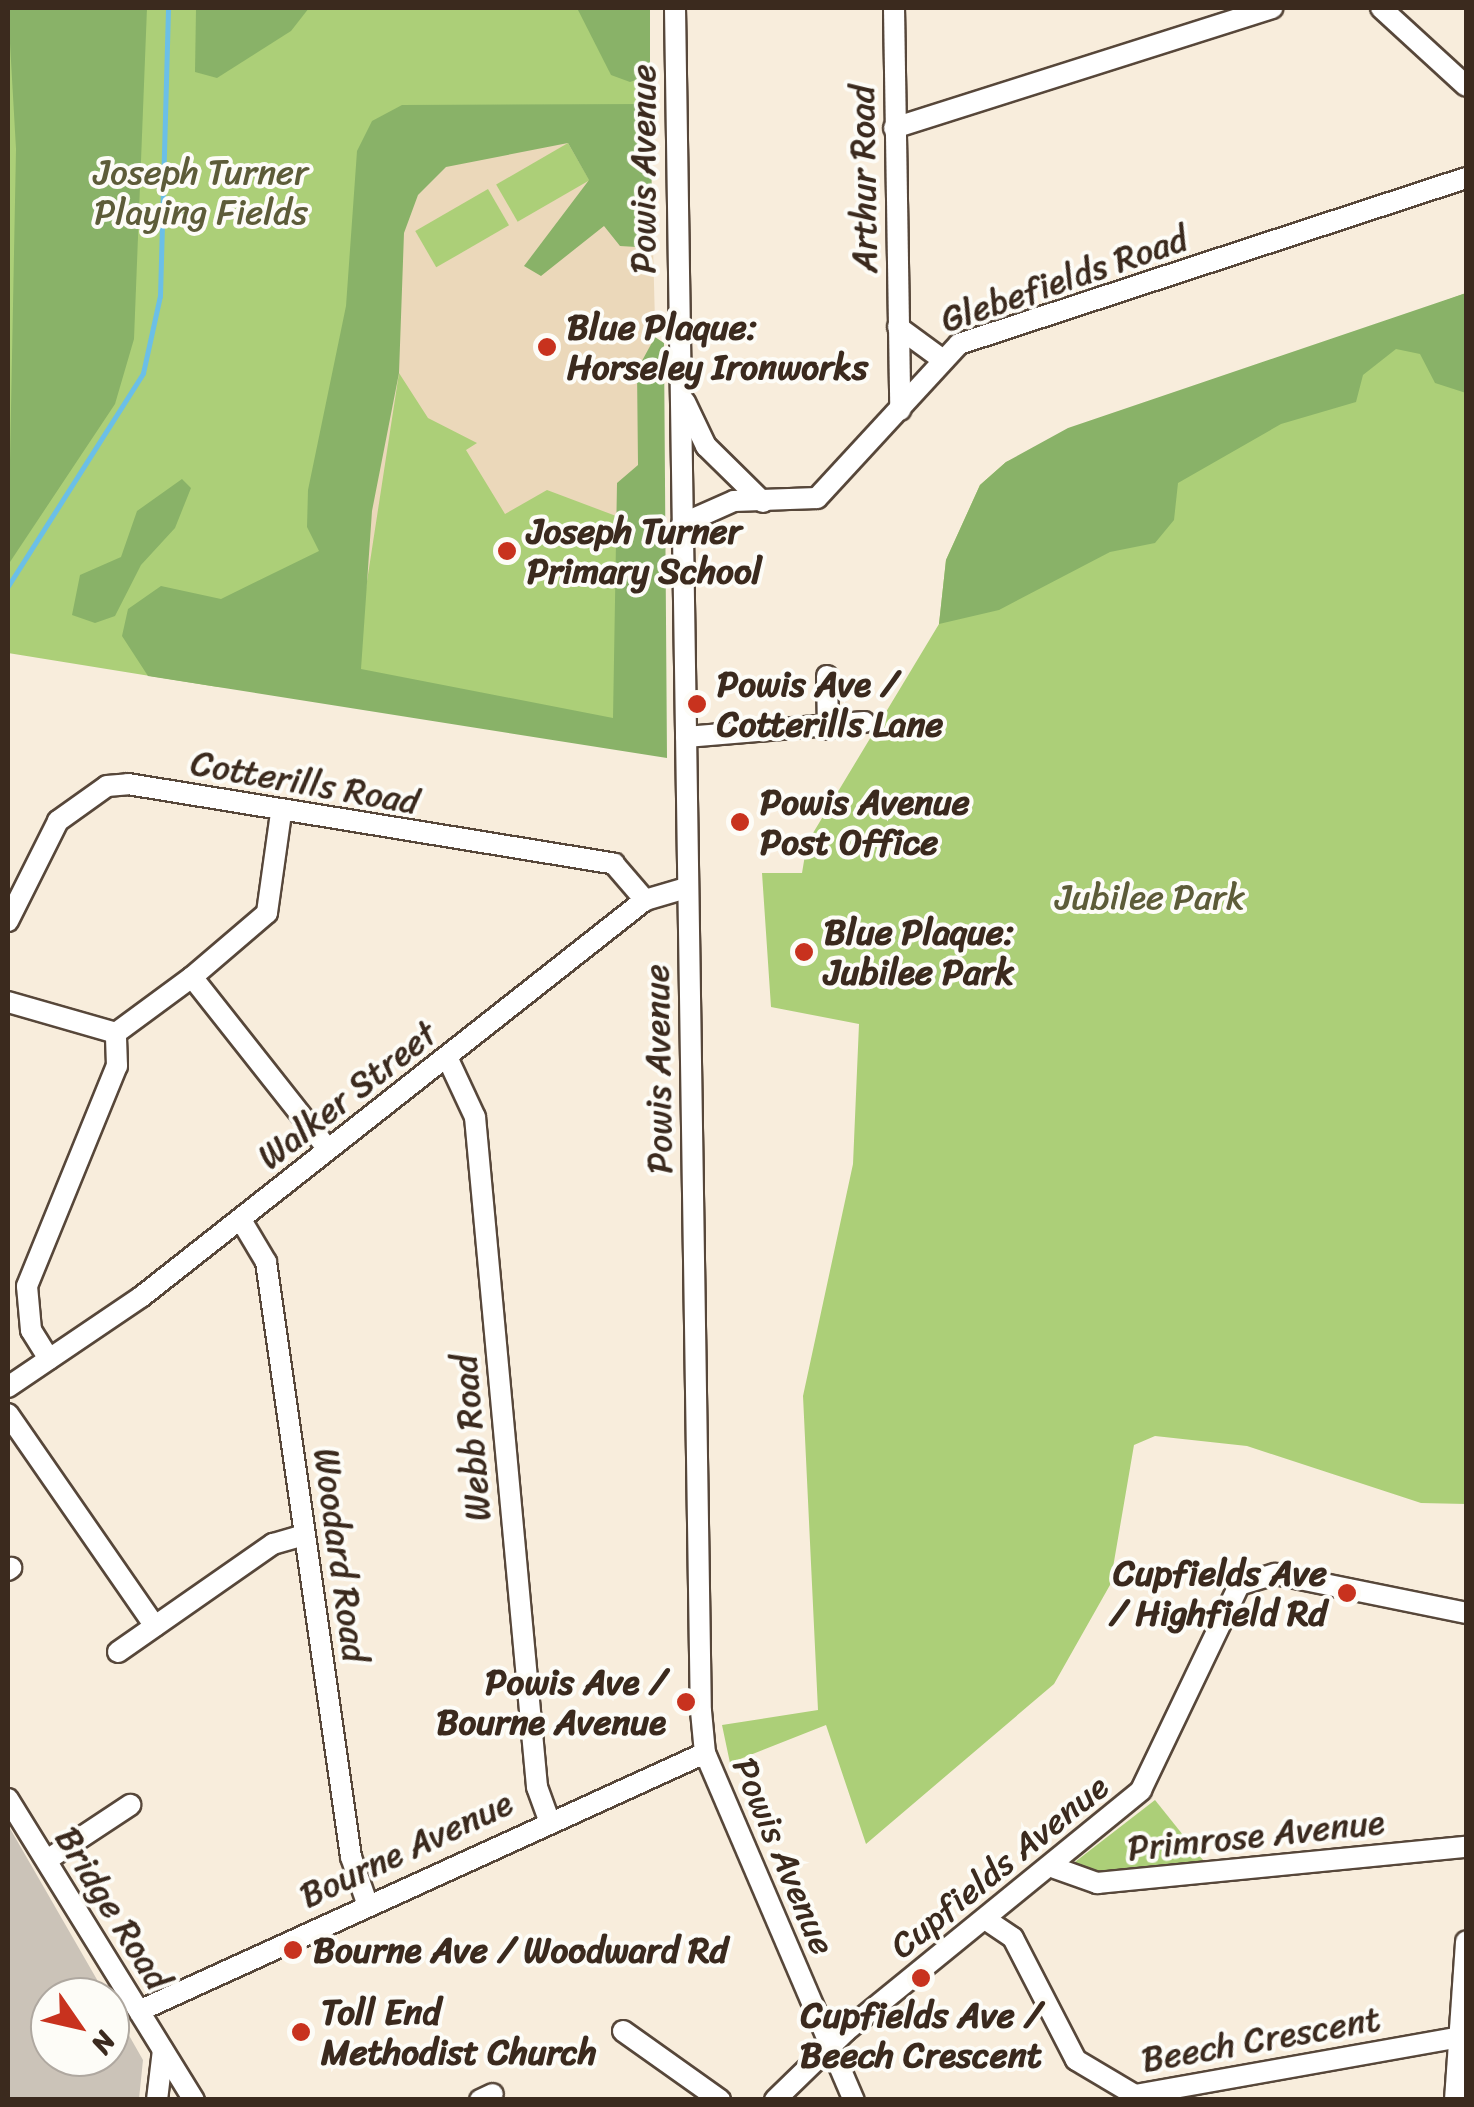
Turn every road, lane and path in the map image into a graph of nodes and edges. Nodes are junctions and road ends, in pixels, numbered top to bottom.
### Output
1 (675, 8) edge
2 (894, 8) edge
3 (1272, 8) edge
4 (1381, 8) edge
5 (1466, 86) edge
6 (894, 128) junction
7 (1466, 178) edge
8 (898, 327) junction
9 (939, 356) junction
10 (678, 376) junction
11 (900, 410) junction
12 (762, 502) junction
13 (682, 524) junction
14 (828, 676) dead end
15 (864, 722) dead end
16 (828, 729) junction
17 (686, 736) junction
18 (281, 813) junction
19 (686, 888) junction
20 (644, 900) junction
21 (8, 921) edge
22 (192, 978) junction
23 (8, 1002) edge
24 (116, 1033) junction
25 (447, 1056) junction
26 (328, 1149) junction
27 (242, 1220) junction
28 (49, 1359) junction
29 (8, 1387) edge
30 (8, 1414) edge
31 (305, 1535) junction
32 (1466, 1613) edge
33 (154, 1626) junction
34 (118, 1652) dead end
35 (705, 1753) junction
36 (8, 1799) edge
37 (130, 1805) dead end
38 (548, 1817) junction
39 (1466, 1847) edge
40 (47, 1860) junction
41 (1055, 1868) junction
42 (367, 1903) junction
43 (988, 1921) junction
44 (1466, 1942) edge
45 (139, 2011) junction
46 (623, 2031) dead end
47 (1455, 2038) junction
48 (829, 2047) junction
49 (163, 2050) junction
50 (157, 2100) edge
51 (194, 2100) edge
52 (720, 2100) edge
53 (776, 2100) edge
54 (854, 2100) edge
55 (1454, 2100) edge

1 - 10 street, Powis Avenue
2 - 6 street, Arthur Road
3 - 6 street
4 - 5 street
6 - 8 street, Arthur Road
7 - 9 street, Glebefields Road
8 - 9 street
8 - 11 street, Arthur Road
9 - 11 street, Glebefields Road
10 - 12 street
10 - 13 street, Powis Avenue
11 - 12 street, Glebefields Road
12 - 13 street, Glebefields Road
13 - 17 street, Powis Avenue
14 - 16 street
15 - 16 street
16 - 17 street
17 - 19 street, Powis Avenue
18 - 20 street, Cotterills Road
18 - 21 street, Cotterills Road
18 - 22 street
19 - 20 street, Walker Street
19 - 35 street, Powis Avenue
20 - 25 street, Walker Street
22 - 24 street
22 - 26 street
23 - 24 street
24 - 28 street
25 - 26 street, Walker Street
25 - 38 street, Webb Road
26 - 27 street, Walker Street
27 - 28 street, Walker Street
27 - 31 street, Woodard Road
28 - 29 street, Walker Street
30 - 33 street
31 - 33 street
31 - 42 street, Woodard Road
32 - 41 street, Cupfields Avenue
33 - 34 street
35 - 38 street, Bourne Avenue
35 - 48 street, Powis Avenue
36 - 40 street, Bridge Road
37 - 40 street
38 - 42 street, Bourne Avenue
39 - 41 street, Primrose Avenue
40 - 45 street, Bridge Road
41 - 43 street, Cupfields Avenue
42 - 45 street, Bourne Avenue
43 - 47 street, Beech Crescent
43 - 48 street, Cupfields Avenue
44 - 47 street
45 - 49 street, Bridge Road
46 - 52 street
47 - 55 street
48 - 53 street, Cupfields Avenue
48 - 54 street, Powis Avenue
49 - 50 street
49 - 51 street, Bridge Road

